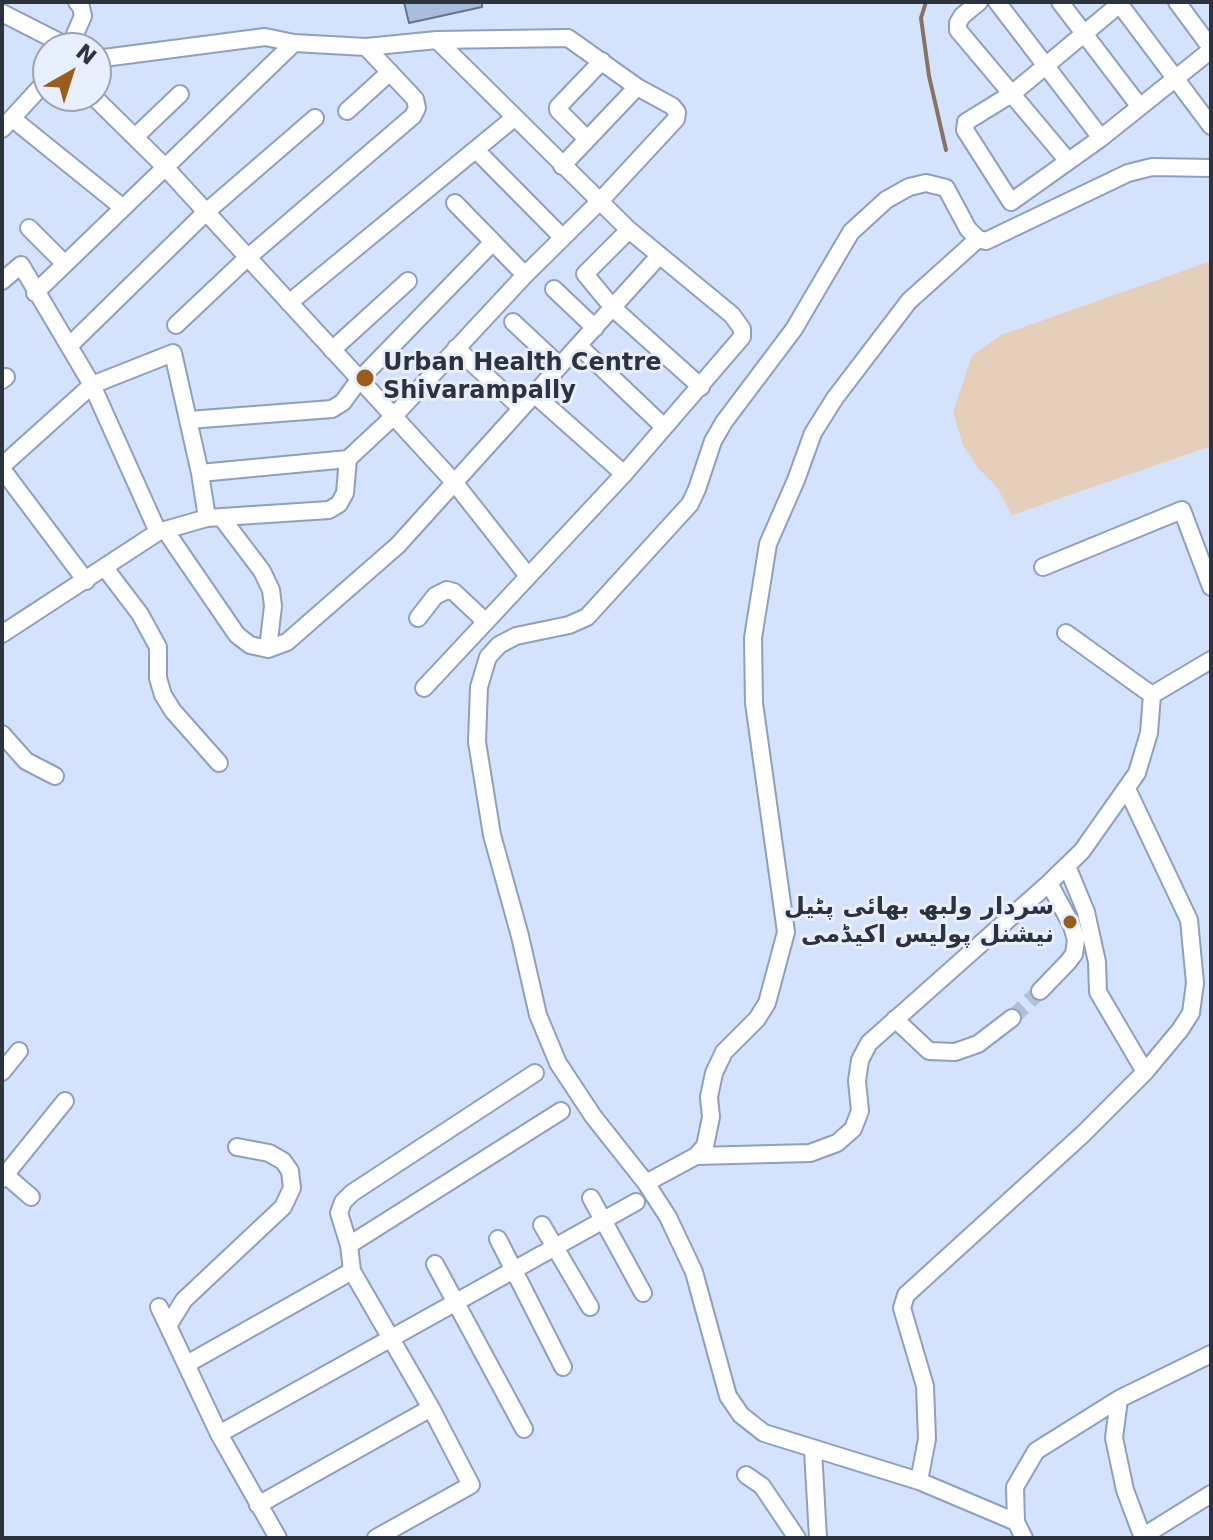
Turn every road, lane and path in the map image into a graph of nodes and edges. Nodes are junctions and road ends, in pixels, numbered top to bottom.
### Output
1 (77, 2) edge
2 (979, 2) edge
3 (997, 2) edge
4 (1060, 2) edge
5 (1177, 2) edge
6 (1120, 3) edge
7 (2, 13) edge
8 (39, 32) edge
9 (76, 32) edge
10 (1084, 33) junction
11 (437, 40) junction
12 (294, 43) junction
13 (366, 47) junction
14 (1211, 49) edge
15 (112, 57) edge
16 (602, 61) junction
17 (1045, 64) junction
18 (390, 72) junction
19 (1175, 79) junction
20 (637, 87) junction
21 (1013, 93) junction
22 (180, 94) dead end
23 (32, 97) edge
24 (1140, 107) junction
25 (347, 111) dead end
26 (109, 112) edge
27 (315, 118) dead end
28 (514, 118) junction
29 (8, 124) edge
30 (1211, 126) edge
31 (135, 137) junction
32 (1101, 138) junction
33 (587, 139) junction
34 (476, 150) junction
35 (1068, 161) junction
36 (164, 166) junction
37 (562, 166) junction
38 (1211, 168) edge
39 (601, 200) junction
40 (455, 203) dead end
41 (122, 207) junction
42 (205, 213) junction
43 (29, 228) dead end
44 (629, 230) junction
45 (562, 237) junction
46 (978, 239) junction
47 (493, 242) junction
48 (659, 256) junction
49 (246, 259) junction
50 (65, 264) junction
51 (525, 275) junction
52 (2, 281) edge
53 (408, 281) dead end
54 (554, 289) dead end
55 (35, 293) junction
56 (289, 303) junction
57 (613, 308) junction
58 (513, 322) dead end
59 (176, 325) dead end
60 (595, 328) junction
61 (69, 346) junction
62 (579, 346) junction
63 (456, 348) junction
64 (332, 350) junction
65 (560, 366) junction
66 (359, 380) junction
67 (92, 385) junction
68 (701, 387) junction
69 (534, 394) junction
70 (521, 408) junction
71 (393, 417) junction
72 (189, 420) junction
73 (664, 427) junction
74 (348, 459) junction
75 (2, 468) edge
76 (200, 473) junction
77 (624, 474) junction
78 (454, 482) junction
79 (214, 517) junction
80 (162, 531) junction
81 (1043, 567) dead end
82 (105, 568) junction
83 (528, 576) junction
84 (86, 581) junction
85 (1211, 587) edge
86 (418, 618) dead end
87 (486, 622) junction
88 (4, 629) edge
89 (1066, 633) dead end
90 (268, 649) junction
91 (1211, 660) edge
92 (424, 688) dead end
93 (1152, 695) junction
94 (2, 734) edge
95 (219, 763) dead end
96 (55, 776) dead end
97 (1127, 789) junction
98 (1067, 866) junction
99 (1049, 883) junction
100 (1040, 991) tunnel mouth
101 (1012, 1018) tunnel mouth
102 (895, 1019) junction
103 (19, 1051) dead end
104 (2, 1072) edge
105 (1145, 1072) junction
106 (535, 1073) dead end
107 (65, 1101) dead end
108 (561, 1111) dead end
109 (237, 1147) dead end
110 (696, 1156) junction
111 (3, 1176) edge
112 (646, 1183) junction
113 (31, 1197) dead end
114 (591, 1198) dead end
115 (636, 1202) dead end
116 (602, 1220) junction
117 (542, 1225) dead end
118 (498, 1239) dead end
119 (349, 1245) junction
120 (554, 1247) junction
121 (435, 1264) dead end
122 (352, 1271) junction
123 (513, 1271) junction
124 (643, 1293) dead end
125 (457, 1303) junction
126 (159, 1307) dead end
127 (590, 1307) dead end
128 (168, 1326) junction
129 (391, 1340) junction
130 (1211, 1354) edge
131 (187, 1364) junction
132 (563, 1367) dead end
133 (1119, 1399) junction
134 (431, 1408) junction
135 (524, 1429) dead end
136 (219, 1434) junction
137 (813, 1450) junction
138 (746, 1475) dead end
139 (919, 1481) junction
140 (1211, 1494) edge
141 (258, 1505) junction
142 (1020, 1530) edge
143 (1143, 1537) edge
144 (278, 1538) edge
145 (376, 1538) edge
146 (797, 1538) edge
147 (818, 1538) edge

1 - 9 street
2 - 21 street
3 - 17 street
4 - 10 street
5 - 14 street
6 - 10 street
6 - 19 street
7 - 8 street
10 - 17 street
10 - 24 street
11 - 13 street
11 - 16 street
11 - 28 street
12 - 13 street
12 - 15 street
12 - 36 street
13 - 18 street
14 - 19 street
16 - 20 street
16 - 33 street
17 - 21 street
17 - 32 street
18 - 25 street
18 - 49 street
19 - 24 street
19 - 30 street
20 - 33 street
20 - 39 street
21 - 35 street
21 - 35 street
22 - 31 street
23 - 29 street
24 - 32 street
26 - 31 street
27 - 42 street
28 - 34 street
28 - 37 street
29 - 41 street
31 - 36 street
32 - 35 street
33 - 37 street
34 - 45 street
34 - 56 street
36 - 41 street
36 - 42 street
37 - 39 street
38 - 46 street
39 - 44 street
39 - 45 street
40 - 47 street
41 - 50 street
42 - 49 street
42 - 61 street
43 - 50 street
44 - 48 street
44 - 57 street
45 - 51 street
46 - 110 street
46 - 112 street
47 - 51 street
47 - 66 street
48 - 57 street
48 - 68 street
49 - 56 street
49 - 59 street
50 - 55 street
51 - 63 street
52 - 55 street
53 - 64 street
54 - 60 street
55 - 61 street
56 - 64 street
57 - 60 street
57 - 68 street
58 - 65 street
60 - 62 street
61 - 67 street
62 - 65 street
62 - 73 street
63 - 70 street
63 - 71 street
64 - 66 street
65 - 69 street
66 - 71 street
66 - 72 street
67 - 72 street
67 - 75 street
67 - 80 street
68 - 73 street
69 - 70 street
69 - 77 street
70 - 78 street
71 - 74 street
71 - 78 street
72 - 76 street
73 - 77 street
74 - 76 street
74 - 79 street
75 - 84 street
76 - 79 street
77 - 83 street
78 - 83 street
78 - 90 street
79 - 80 street
79 - 90 street
80 - 82 street
80 - 90 street
81 - 85 street
82 - 84 street
82 - 95 street
83 - 87 street
84 - 88 street
86 - 87 street
87 - 92 street
89 - 93 street
91 - 93 street
93 - 97 street
94 - 96 street
97 - 98 street
97 - 105 street
98 - 99 street
98 - 105 street
99 - 100 street
99 - 102 street
101 - 102 street
102 - 110 street
103 - 104 street
105 - 139 street
106 - 119 street
107 - 111 street
108 - 119 street
109 - 128 street
110 - 112 street
111 - 113 street
112 - 137 street
114 - 116 street
115 - 116 street
116 - 120 street
116 - 124 street
117 - 120 street
118 - 123 street
119 - 122 street
120 - 123 street
120 - 127 street
121 - 125 street
122 - 129 street
122 - 131 street
123 - 125 street
123 - 132 street
125 - 129 street
125 - 135 street
126 - 128 street
128 - 131 street
129 - 134 street
129 - 136 street
130 - 133 street
131 - 136 street
133 - 142 street
133 - 143 street
134 - 141 street
134 - 145 street
136 - 141 street
137 - 139 street
137 - 147 street
138 - 146 street
139 - 142 street
140 - 143 street
141 - 144 street

